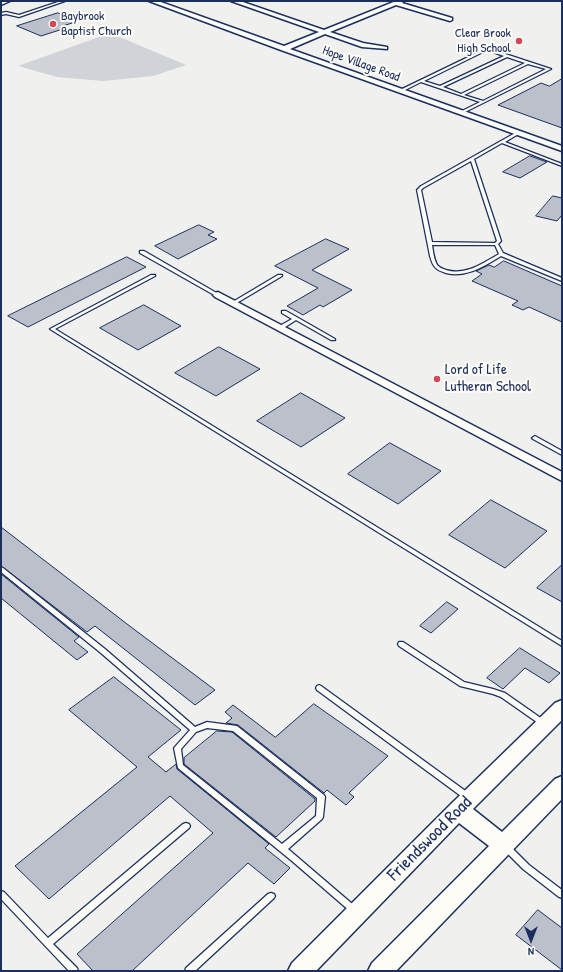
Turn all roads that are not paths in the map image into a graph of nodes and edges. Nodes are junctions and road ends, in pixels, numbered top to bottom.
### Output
1 (7, 1) edge
2 (64, 1) edge
3 (152, 1) edge
4 (171, 1) edge
5 (234, 1) edge
6 (399, 2) edge
7 (1, 3) edge
8 (161, 4) junction
9 (1, 14) edge
10 (450, 19) dead end
11 (324, 32) junction
12 (385, 48) dead end
13 (283, 49) junction
14 (507, 56) junction
15 (528, 63) junction
16 (422, 81) junction
17 (440, 87) junction
18 (400, 91) junction
19 (461, 94) junction
20 (483, 102) junction
21 (461, 113) junction
22 (518, 134) junction
23 (502, 142) junction
24 (562, 150) edge
25 (472, 159) junction
26 (562, 164) edge
27 (430, 243) junction
28 (496, 244) junction
29 (142, 252) dead end
30 (501, 254) junction
31 (153, 276) dead end
32 (280, 276) dead end
33 (562, 280) edge
34 (218, 295) joint
35 (233, 303) junction
36 (284, 312) dead end
37 (295, 319) junction
38 (280, 328) junction
39 (332, 339) dead end
40 (535, 438) dead end
41 (562, 453) edge
42 (562, 477) edge
43 (1, 569) edge
44 (401, 644) dead end
45 (562, 644) edge
46 (319, 688) dead end
47 (562, 708) edge
48 (545, 725) junction
49 (194, 730) junction
50 (562, 785) edge
51 (464, 804) junction
52 (186, 826) dead end
53 (504, 845) junction
54 (282, 848) junction
55 (1, 894) edge
56 (562, 895) edge
57 (271, 896) dead end
58 (357, 913) junction
59 (48, 943) junction
60 (74, 971) edge
61 (189, 971) edge
62 (300, 971) edge
63 (380, 971) edge

1 - 7 street
2 - 9 lane
3 - 8 street, Hope Village Road
4 - 8 street
5 - 11 street
6 - 10 street
6 - 11 street
8 - 13 street, Hope Village Road
11 - 12 street
11 - 13 street
13 - 18 street, Hope Village Road
14 - 15 lane
14 - 16 lane
14 - 17 lane
15 - 19 lane
15 - 20 lane
16 - 17 lane
16 - 18 lane
17 - 19 lane
18 - 21 street, Hope Village Road
19 - 20 lane
20 - 21 lane
21 - 22 street, Hope Village Road
22 - 23 lane
22 - 24 street, Hope Village Road
23 - 25 lane
23 - 26 lane
25 - 27 lane
25 - 28 lane
27 - 28 lane
27 - 30 lane
28 - 30 lane
29 - 34 lane
30 - 33 lane
31 - 45 lane
32 - 35 lane
34 - 35 street
35 - 38 street
36 - 37 lane
37 - 38 lane
37 - 39 lane
38 - 42 street
40 - 41 lane
43 - 49 lane
44 - 48 lane
46 - 51 lane
47 - 48 main road, Friendswood Road
48 - 51 main road, Friendswood Road
49 - 54 lane
49 - 54 lane
50 - 53 main road
51 - 53 main road
51 - 58 main road, Friendswood Road
52 - 59 lane
53 - 56 lane
53 - 63 main road
54 - 58 lane
55 - 59 lane
57 - 61 lane
58 - 62 main road, Friendswood Road
59 - 60 lane

